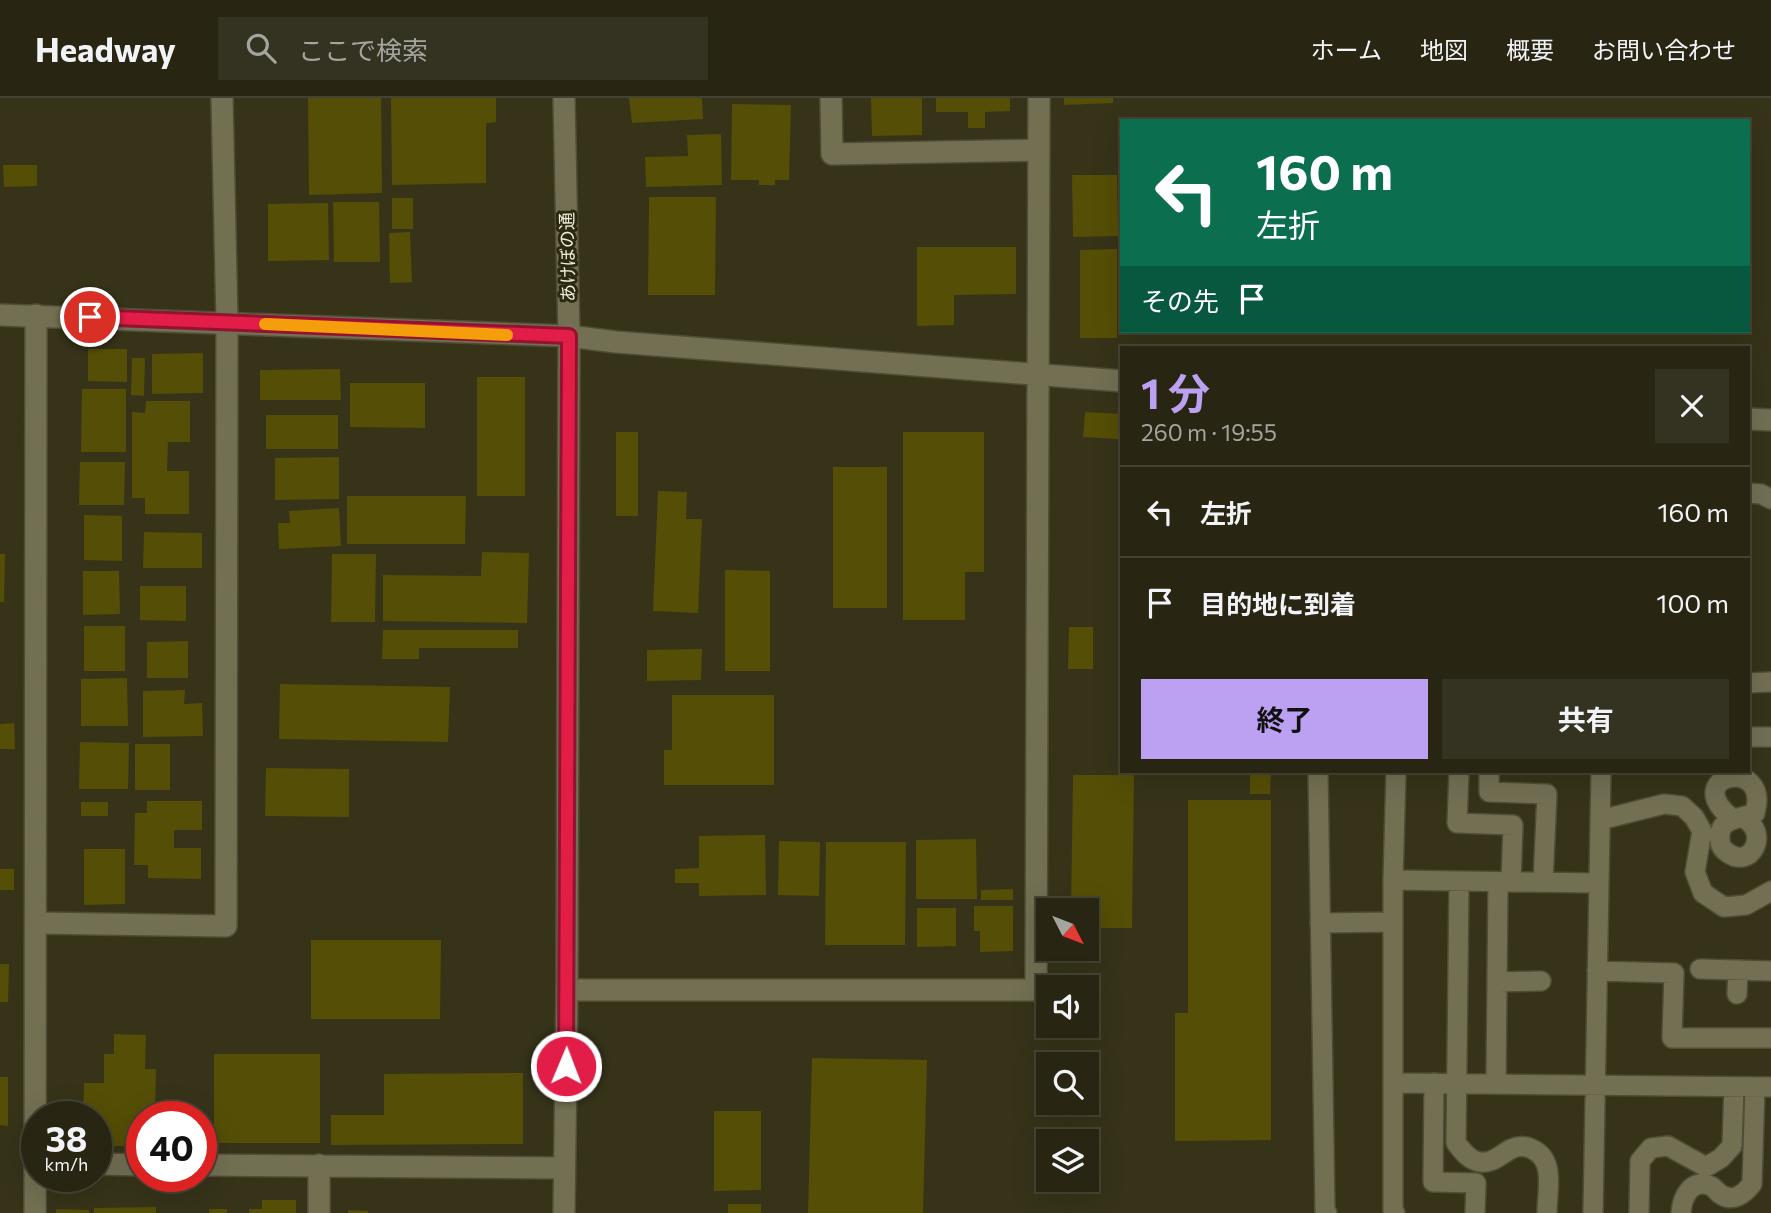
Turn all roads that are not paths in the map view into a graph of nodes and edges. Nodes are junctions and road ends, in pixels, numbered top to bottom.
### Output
1 (222, 98) edge
2 (564, 98) edge
3 (831, 98) edge
4 (1038, 98) edge
5 (1039, 150) junction
6 (0, 314) edge
7 (36, 316) junction
8 (227, 322) junction
9 (569, 336) junction
10 (1038, 376) junction
11 (1120, 381) edge
12 (1750, 419) edge
13 (1771, 420) edge
14 (1750, 493) edge
15 (1771, 499) edge
16 (1771, 682) edge
17 (1750, 683) edge
18 (1750, 737) edge
19 (1771, 737) edge
20 (1318, 773) edge
21 (1396, 773) edge
22 (1459, 773) edge
23 (1489, 773) edge
24 (1601, 773) edge
25 (1741, 774) edge
26 (1738, 818) junction
27 (1600, 820) junction
28 (1765, 838) edge
29 (1393, 880) junction
30 (1459, 881) junction
31 (1505, 882) junction
32 (1543, 883) junction
33 (1599, 883) junction
34 (1771, 891) edge
35 (1393, 922) junction
36 (36, 923) junction
37 (1321, 923) junction
38 (1700, 969) dead end
39 (1738, 970) junction
40 (1597, 971) junction
41 (1771, 971) edge
42 (1541, 981) dead end
43 (1497, 982) junction
44 (567, 990) junction
45 (1737, 994) dead end
46 (1771, 1038) edge
47 (1393, 1083) junction
48 (1434, 1083) junction
49 (1457, 1083) junction
50 (1496, 1084) junction
51 (1595, 1087) junction
52 (1734, 1087) junction
53 (1763, 1087) edge
54 (36, 1101) edge
55 (217, 1165) edge
56 (319, 1166) junction
57 (564, 1168) junction
58 (35, 1192) edge
59 (35, 1213) edge
60 (319, 1213) edge
61 (564, 1213) edge
62 (1327, 1213) edge
63 (1395, 1213) edge
64 (1475, 1213) edge
65 (1547, 1213) edge
66 (1593, 1213) edge
67 (1639, 1213) edge
68 (1681, 1213) edge

1 - 8 street
2 - 9 street, あけぼの通
3 - 5 street
4 - 5 street
5 - 10 street
6 - 7 street
7 - 8 street
7 - 36 street
8 - 9 street
8 - 36 street
9 - 10 street
9 - 44 street, あけぼの通
10 - 11 street
10 - 44 street
12 - 13 street
14 - 15 lane
16 - 17 lane
18 - 19 lane
20 - 37 lane
21 - 29 lane
22 - 31 lane
23 - 32 lane
24 - 27 lane
25 - 26 lane
25 - 26 lane
26 - 28 lane
26 - 28 lane
27 - 33 lane
27 - 34 lane
29 - 30 lane
29 - 35 lane
30 - 31 lane
30 - 49 lane
31 - 32 lane
31 - 43 lane
32 - 33 lane
33 - 40 lane
35 - 37 lane
35 - 47 lane
36 - 54 street
37 - 62 lane
38 - 39 lane
39 - 41 lane
39 - 45 lane
40 - 46 lane
40 - 51 lane
42 - 43 lane
43 - 50 lane
44 - 57 street, あけぼの通
47 - 48 lane
47 - 63 lane
48 - 49 lane
48 - 64 lane
49 - 50 lane
49 - 65 lane
50 - 51 lane
51 - 52 lane
51 - 66 lane
52 - 53 lane
52 - 67 lane
53 - 68 lane
55 - 56 street
56 - 57 street
56 - 60 street
57 - 61 street, あけぼの通
58 - 59 street

